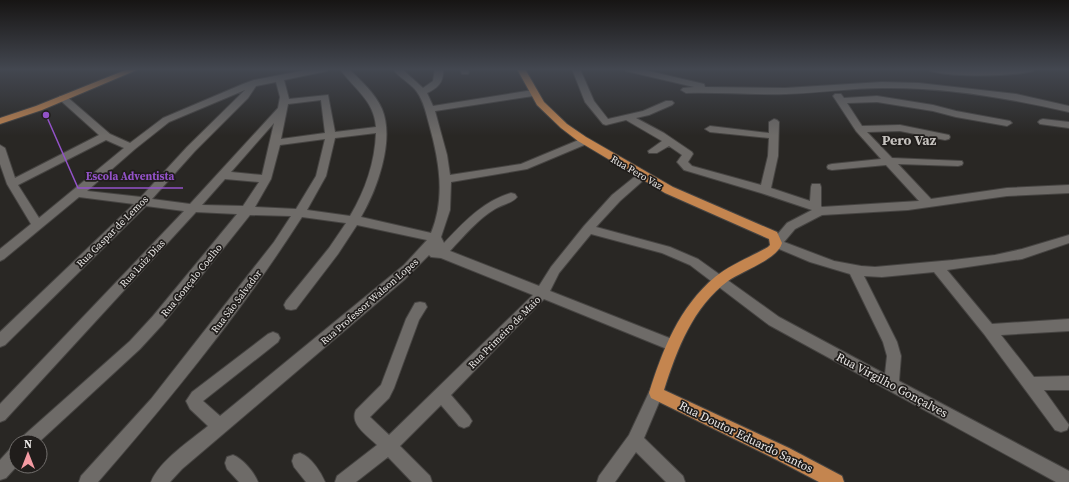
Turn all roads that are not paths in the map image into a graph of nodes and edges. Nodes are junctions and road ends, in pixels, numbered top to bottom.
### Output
1 (77, 91) edge
2 (232, 91) edge
3 (248, 91) edge
4 (284, 91) edge
5 (364, 91) edge
6 (585, 91) edge
7 (835, 91) edge
8 (962, 91) edge
9 (422, 92) edge
10 (533, 93) joint
11 (63, 98) junction
12 (842, 101) junction
13 (669, 103) dead end
14 (284, 105) junction
15 (430, 109) junction
16 (1069, 109) edge
17 (629, 118) junction
18 (0, 121) edge
19 (774, 122) dead end
20 (1042, 122) dead end
21 (1007, 123) dead end
22 (1069, 126) edge
23 (381, 129) junction
24 (710, 129) dead end
25 (859, 129) junction
26 (278, 132) junction
27 (259, 133) junction
28 (330, 135) junction
29 (106, 136) junction
30 (773, 136) junction
31 (945, 136) dead end
32 (585, 141) junction
33 (669, 141) junction
34 (275, 143) junction
35 (131, 147) junction
36 (0, 148) edge
37 (653, 152) dead end
38 (891, 161) junction
39 (958, 163) dead end
40 (832, 167) dead end
41 (223, 175) junction
42 (642, 176) junction
43 (266, 179) junction
44 (446, 179) junction
45 (7, 181) edge
46 (816, 186) dead end
47 (1069, 189) edge
48 (765, 190) junction
49 (77, 193) junction
50 (511, 197) dead end
51 (143, 202) junction
52 (928, 203) junction
53 (193, 208) junction
54 (817, 209) junction
55 (247, 210) junction
56 (300, 213) junction
57 (354, 220) junction
58 (38, 226) junction
59 (588, 229) junction
60 (435, 238) junction
61 (1069, 239) edge
62 (776, 243) junction
63 (442, 253) junction
64 (423, 254) junction
65 (0, 256) edge
66 (936, 267) junction
67 (855, 271) junction
68 (720, 281) junction
69 (542, 293) junction
70 (292, 305) dead end
71 (420, 307) dead end
72 (1069, 325) edge
73 (989, 330) junction
74 (273, 338) dead end
75 (0, 341) edge
76 (672, 345) junction
77 (1069, 383) edge
78 (891, 384) junction
79 (1032, 384) junction
80 (656, 393) junction
81 (441, 395) junction
82 (0, 415) edge
83 (464, 421) dead end
84 (1062, 425) dead end
85 (220, 426) junction
86 (37, 434) edge
87 (635, 440) junction
88 (389, 446) junction
89 (300, 460) dead end
90 (233, 463) dead end
91 (8, 464) edge
92 (0, 472) edge
93 (1069, 480) edge
94 (88, 482) edge
95 (159, 482) edge
96 (250, 482) edge
97 (317, 482) edge
98 (343, 482) edge
99 (424, 482) edge
100 (605, 482) edge
101 (677, 482) edge
102 (836, 482) edge

1 - 11 main road
2 - 35 street
3 - 51 street, Rua Gaspar de Lemos
4 - 14 street, Rua Gonçalo Coelho
5 - 23 street
6 - 17 street
7 - 12 street
8 - 16 street
9 - 15 street, Rua Professor Walson Lopes
10 - 15 street
10 - 32 main road, Rua Pero Vaz
11 - 18 main road
11 - 29 street
12 - 21 street
12 - 25 street
13 - 17 street
14 - 26 street, Rua Gonçalo Coelho
14 - 27 street, Rua Luiz Dias
14 - 28 street, Rua São Salvador
15 - 44 street, Rua Professor Walson Lopes
17 - 33 street
19 - 30 street
20 - 22 street
23 - 28 street
23 - 57 street
24 - 30 street
25 - 31 street
25 - 38 street
26 - 27 street
26 - 34 street, Rua Gonçalo Coelho
27 - 41 street, Rua Luiz Dias
28 - 34 street
28 - 56 street, Rua São Salvador
29 - 35 street
29 - 45 street
30 - 48 street
32 - 42 main road, Rua Pero Vaz
32 - 44 street
33 - 37 street
33 - 48 street
34 - 43 street, Rua Gonçalo Coelho
35 - 49 street
36 - 45 street
38 - 39 street
38 - 40 street
38 - 52 street
41 - 43 street
41 - 53 street, Rua Luiz Dias
42 - 59 street, Rua Primeiro de Maio
42 - 62 main road, Rua Pero Vaz
43 - 55 street, Rua Gonçalo Coelho
44 - 60 street, Rua Professor Walson Lopes
45 - 58 street
46 - 54 street
47 - 52 street
48 - 54 street
49 - 51 street
49 - 58 street
50 - 63 street
51 - 53 street
51 - 75 street, Rua Gaspar de Lemos
52 - 54 street
53 - 55 street
53 - 82 street, Rua Luiz Dias
54 - 62 street
55 - 56 street
55 - 86 street, Rua Gonçalo Coelho
56 - 57 street
56 - 94 street, Rua São Salvador
57 - 60 street
57 - 70 street
58 - 65 street
59 - 68 street, Rua Virgilho Gonçalves
59 - 69 street, Rua Primeiro de Maio
60 - 63 street
60 - 64 street, Rua Professor Walson Lopes
61 - 66 street
62 - 67 street
62 - 68 main road
63 - 64 street
63 - 69 street
64 - 85 street, Rua Professor Walson Lopes
66 - 67 street
66 - 73 street
67 - 78 street
68 - 76 main road
68 - 78 street, Rua Virgilho Gonçalves
69 - 76 street
69 - 81 street, Rua Primeiro de Maio
71 - 88 street
72 - 73 street
73 - 79 street
74 - 85 street
76 - 80 main road
77 - 79 street
78 - 93 street, Rua Virgilho Gonçalves
79 - 84 street
80 - 87 street
80 - 102 main road, Rua Doutor Eduardo Santos
81 - 83 street
81 - 88 street, Rua Primeiro de Maio
85 - 95 street, Rua Professor Walson Lopes
87 - 100 street
87 - 101 street
88 - 98 street, Rua Primeiro de Maio
88 - 99 street
89 - 97 street
90 - 96 street
91 - 92 street

